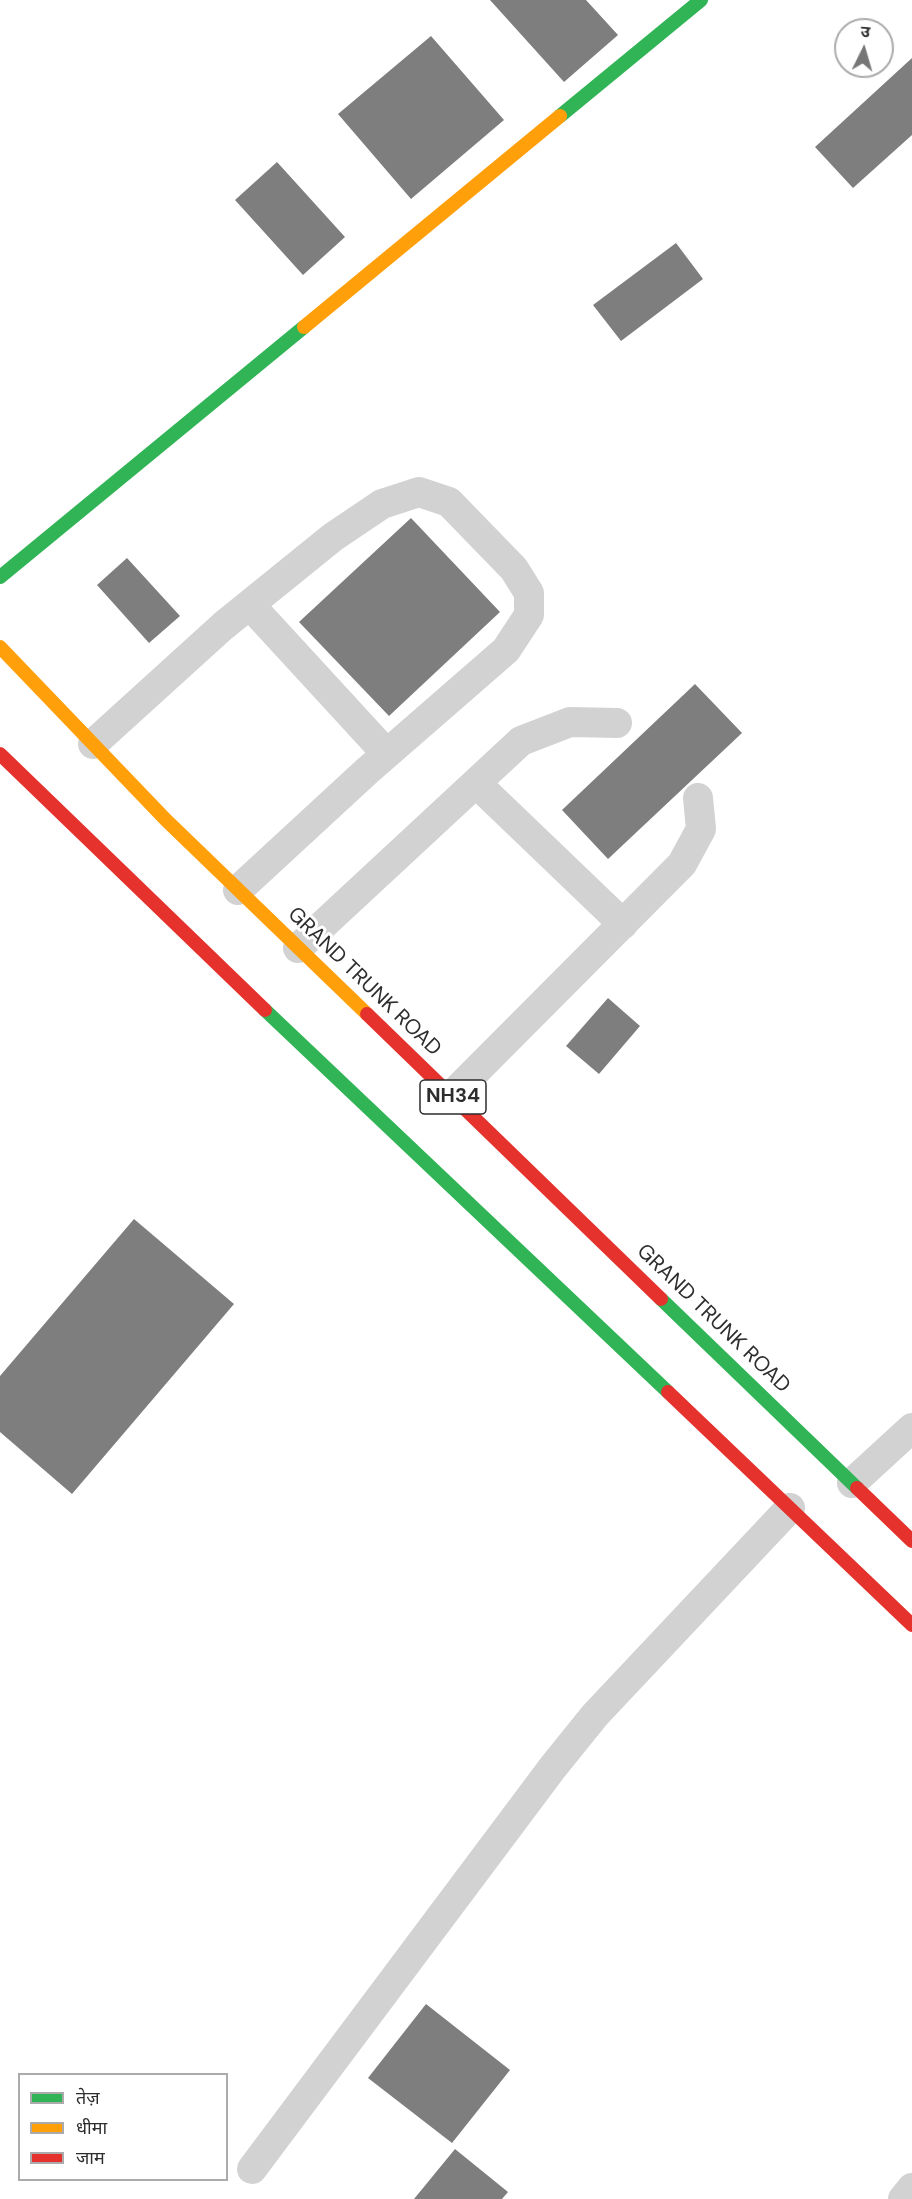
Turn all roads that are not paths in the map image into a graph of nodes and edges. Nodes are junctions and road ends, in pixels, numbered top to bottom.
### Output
1 (701, 0) edge
2 (0, 577) edge
3 (250, 605) junction
4 (0, 647) edge
5 (617, 723) dead end
6 (93, 744) junction
7 (386, 753) junction
8 (0, 754) edge
9 (476, 783) junction
10 (698, 798) dead end
11 (238, 890) junction
12 (623, 924) junction
13 (298, 948) junction
14 (452, 1095) junction
15 (912, 1428) edge
16 (852, 1482) junction
17 (790, 1508) junction
18 (912, 1541) edge
19 (912, 1625) edge
20 (252, 2169) dead end
21 (912, 2188) edge
22 (903, 2199) edge

1 - 2 main road
3 - 6 lane
3 - 7 lane
3 - 7 lane
4 - 6 main road, GRAND TRUNK ROAD / NH34
5 - 9 lane
6 - 11 main road, GRAND TRUNK ROAD / NH34
7 - 11 lane
8 - 17 main road, NH34
9 - 12 lane
9 - 13 lane
10 - 12 lane
11 - 13 main road, GRAND TRUNK ROAD / NH34
12 - 14 lane
13 - 14 main road, GRAND TRUNK ROAD / NH34
14 - 16 main road, GRAND TRUNK ROAD / NH34
15 - 16 lane
16 - 18 main road, GRAND TRUNK ROAD / NH34
17 - 19 main road, NH34
17 - 20 lane
21 - 22 lane

